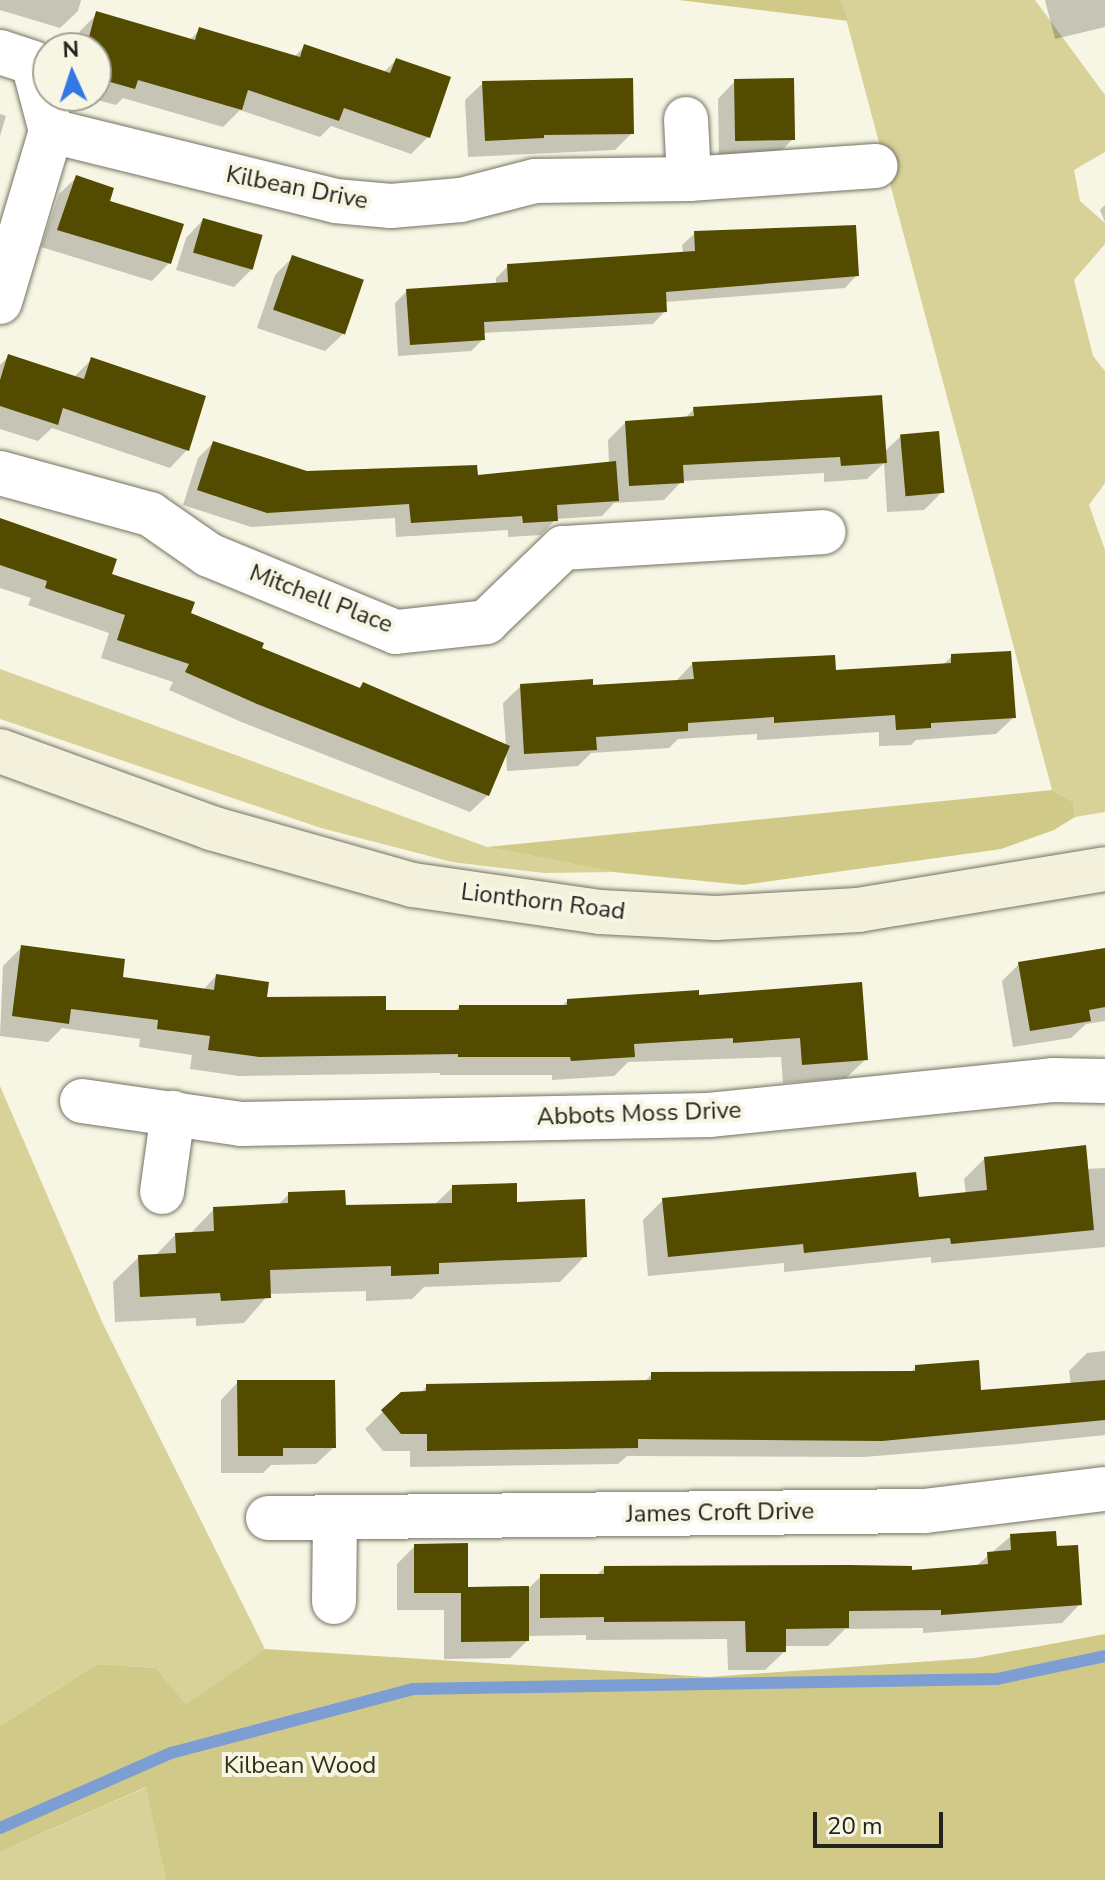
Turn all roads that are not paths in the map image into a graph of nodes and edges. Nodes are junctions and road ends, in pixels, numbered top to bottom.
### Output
1 (0, 52) edge
2 (686, 119) dead end
3 (51, 131) junction
4 (876, 166) dead end
5 (689, 179) junction
6 (0, 302) edge
7 (0, 473) edge
8 (824, 532) dead end
9 (0, 751) edge
10 (1105, 869) edge
11 (1105, 1081) edge
12 (82, 1101) dead end
13 (173, 1113) junction
14 (162, 1192) dead end
15 (1105, 1489) edge
16 (335, 1517) junction
17 (268, 1518) dead end
18 (334, 1602) dead end

1 - 3 street
2 - 5 street
3 - 5 street, Kilbean Drive
3 - 6 street
4 - 5 street, Kilbean Drive
7 - 8 street, Mitchell Place
9 - 10 street, Lionthorn Road
11 - 13 street, Abbots Moss Drive
12 - 13 street, Abbots Moss Drive
13 - 14 street
15 - 16 street, James Croft Drive
16 - 17 street, James Croft Drive
16 - 18 street

